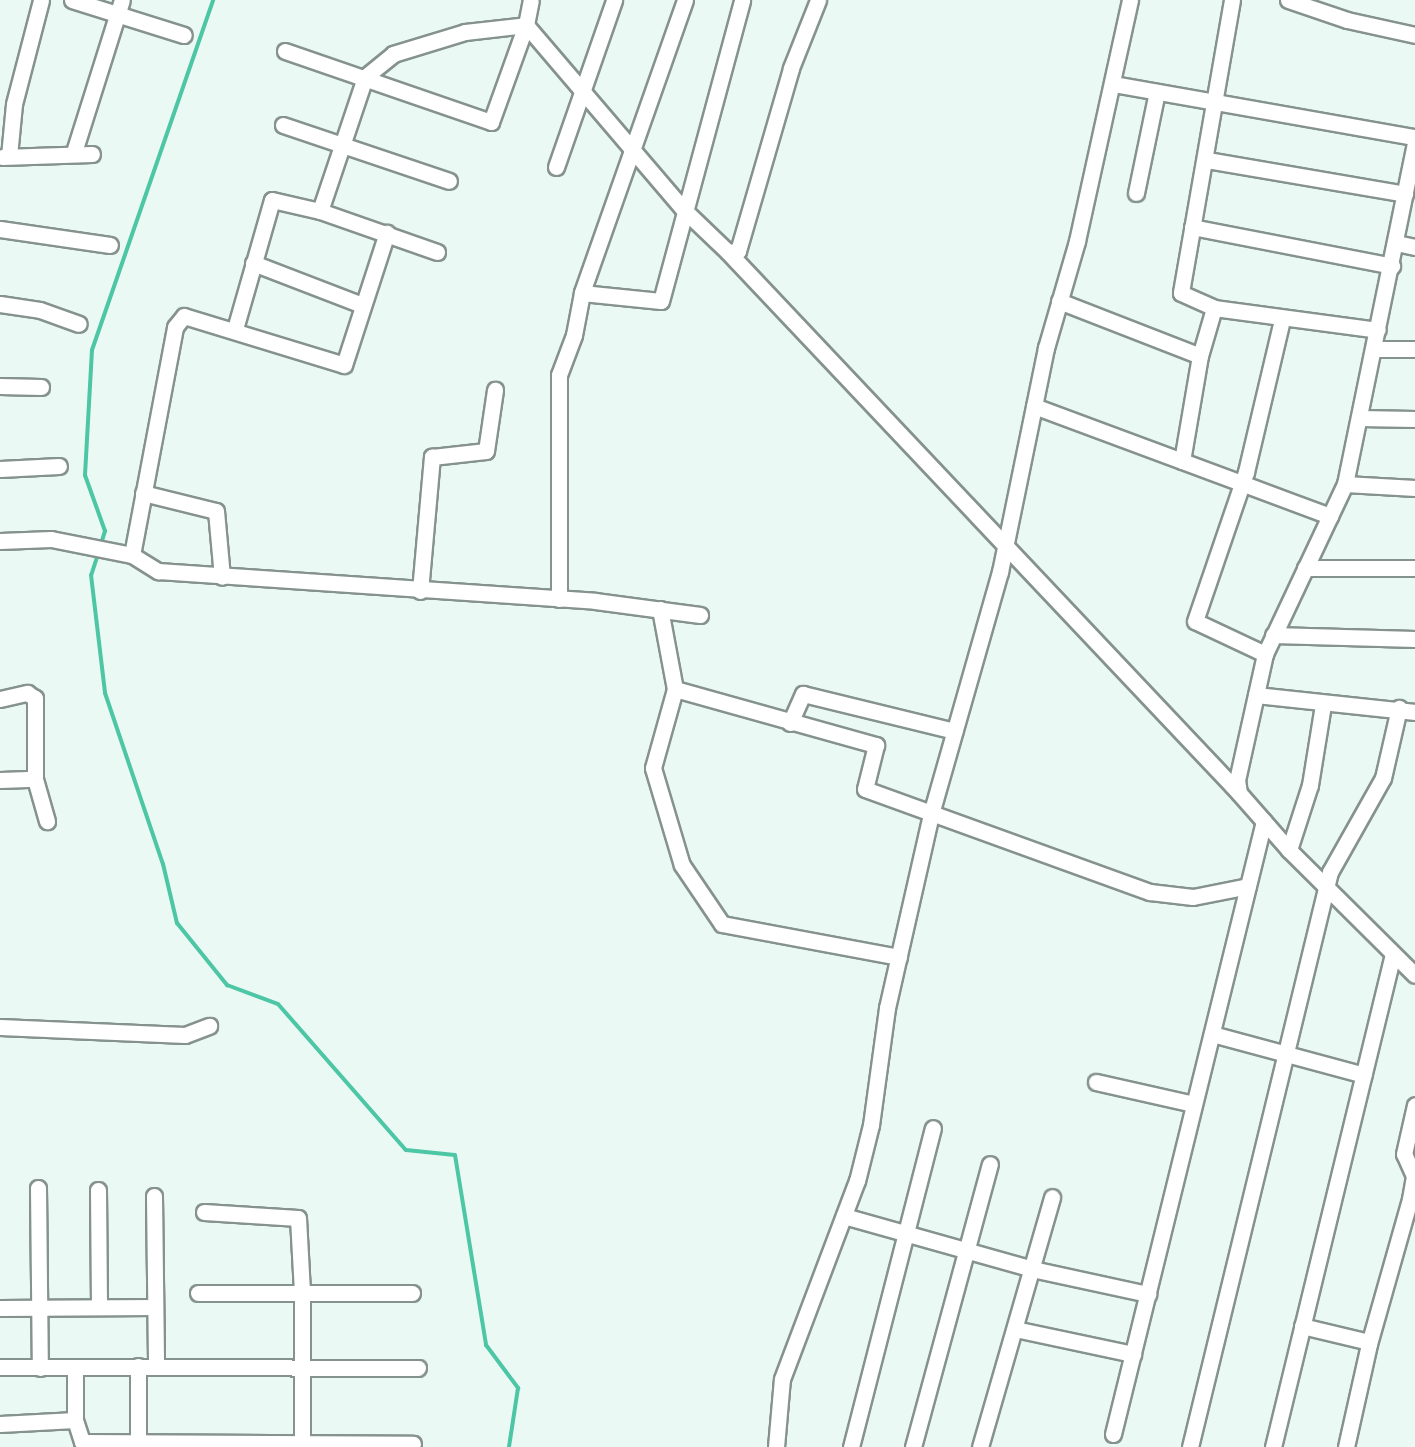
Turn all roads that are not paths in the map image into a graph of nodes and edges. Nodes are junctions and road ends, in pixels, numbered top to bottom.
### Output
1 (41, 0) edge
2 (72, 0) edge
3 (122, 0) edge
4 (531, 0) edge
5 (616, 0) edge
6 (685, 0) edge
7 (742, 0) edge
8 (818, 0) edge
9 (1130, 0) edge
10 (1232, 0) edge
11 (1288, 0) edge
12 (118, 15) junction
13 (526, 25) junction
14 (184, 35) dead end
15 (1415, 35) edge
16 (285, 51) dead end
17 (365, 77) junction
18 (1113, 84) junction
19 (582, 88) junction
20 (1157, 92) junction
21 (1215, 102) junction
22 (283, 125) dead end
23 (1415, 137) edge
24 (1415, 142) edge
25 (342, 145) junction
26 (630, 148) junction
27 (74, 152) junction
28 (92, 154) dead end
29 (5, 156) edge
30 (1207, 160) junction
31 (556, 167) dead end
32 (449, 181) dead end
33 (1136, 193) dead end
34 (1405, 194) junction
35 (683, 209) junction
36 (320, 211) junction
37 (1192, 227) junction
38 (0, 229) edge
39 (387, 232) junction
40 (1396, 243) junction
41 (110, 245) dead end
42 (1415, 247) edge
43 (437, 252) dead end
44 (728, 252) junction
45 (253, 264) junction
46 (1392, 266) junction
47 (582, 293) junction
48 (1059, 301) junction
49 (0, 304) edge
50 (362, 305) junction
51 (1214, 308) junction
52 (1282, 320) junction
53 (79, 324) dead end
54 (235, 329) junction
55 (1378, 330) junction
56 (1375, 349) junction
57 (1415, 349) edge
58 (1200, 356) junction
59 (0, 386) edge
60 (41, 387) dead end
61 (495, 390) dead end
62 (1034, 406) junction
63 (1359, 418) junction
64 (1415, 419) edge
65 (1182, 461) junction
66 (58, 466) dead end
67 (0, 469) edge
68 (1243, 483) junction
69 (1345, 484) junction
70 (1415, 488) edge
71 (143, 493) junction
72 (1330, 516) junction
73 (0, 541) edge
74 (1005, 546) junction
75 (132, 555) junction
76 (1305, 568) junction
77 (1415, 568) edge
78 (222, 577) junction
79 (420, 591) junction
80 (559, 599) junction
81 (660, 609) junction
82 (700, 615) dead end
83 (1273, 635) junction
84 (1415, 639) edge
85 (1265, 654) junction
86 (675, 689) junction
87 (1256, 695) junction
88 (0, 699) edge
89 (1323, 705) junction
90 (1399, 708) junction
91 (1415, 712) edge
92 (790, 723) junction
93 (955, 731) junction
94 (35, 779) junction
95 (0, 780) edge
96 (1239, 793) junction
97 (931, 814) junction
98 (47, 821) dead end
99 (1264, 821) junction
100 (1289, 850) junction
101 (1248, 886) junction
102 (1329, 890) junction
103 (1393, 954) junction
104 (899, 957) junction
105 (1415, 975) edge
106 (208, 1026) dead end
107 (0, 1027) edge
108 (1212, 1034) junction
109 (1288, 1052) junction
110 (1364, 1075) junction
111 (1095, 1082) dead end
112 (1194, 1104) junction
113 (1415, 1105) edge
114 (933, 1128) dead end
115 (990, 1164) dead end
116 (38, 1188) dead end
117 (98, 1190) dead end
118 (154, 1196) dead end
119 (1053, 1197) dead end
120 (1412, 1200) edge
121 (204, 1212) dead end
122 (844, 1216) junction
123 (906, 1233) junction
124 (966, 1251) junction
125 (1032, 1269) junction
126 (302, 1292) junction
127 (198, 1293) dead end
128 (412, 1293) dead end
129 (1148, 1294) junction
130 (99, 1307) junction
131 (154, 1307) junction
132 (0, 1308) edge
133 (39, 1310) junction
134 (1302, 1326) junction
135 (1015, 1329) junction
136 (1369, 1342) junction
137 (1133, 1354) junction
138 (138, 1366) junction
139 (156, 1366) junction
140 (0, 1367) edge
141 (303, 1367) junction
142 (40, 1368) junction
143 (75, 1368) junction
144 (418, 1368) dead end
145 (75, 1420) junction
146 (0, 1424) edge
147 (1113, 1434) dead end
148 (138, 1441) junction
149 (82, 1444) edge
150 (302, 1444) junction
151 (412, 1444) dead end
152 (371, 1446) edge
153 (776, 1447) edge
154 (851, 1447) edge
155 (913, 1447) edge
156 (980, 1447) edge
157 (1190, 1447) edge
158 (1273, 1447) edge
159 (1346, 1447) edge

1 - 29 street
2 - 12 street
3 - 12 street
4 - 13 street
5 - 19 street
6 - 26 street
7 - 35 street
8 - 44 street
9 - 18 street
10 - 21 street
11 - 15 street
12 - 14 street
12 - 27 street
13 - 17 street
13 - 17 street
13 - 19 street
16 - 17 street
17 - 25 street
18 - 20 street
18 - 48 street
19 - 26 street
19 - 31 street
20 - 21 street
20 - 33 street
21 - 23 street
21 - 30 street
22 - 25 street
24 - 34 street
25 - 32 street
25 - 36 street
26 - 35 street
26 - 47 street
27 - 28 street
27 - 29 street
30 - 34 street
30 - 37 street
34 - 40 street
35 - 44 street
35 - 47 street
36 - 39 street
36 - 45 street
37 - 46 street
37 - 51 street
38 - 41 street
39 - 43 street
39 - 50 street
40 - 42 street
40 - 46 street
44 - 74 street
45 - 50 street
45 - 54 street
46 - 55 street
47 - 80 street
48 - 58 street
48 - 62 street
49 - 53 street
50 - 54 street
51 - 52 street
51 - 58 street
52 - 55 street
52 - 68 street
54 - 71 street
55 - 56 street
56 - 57 street
56 - 63 street
58 - 65 street
59 - 60 street
61 - 79 street
62 - 65 street
62 - 74 street
63 - 64 street
63 - 69 street
65 - 68 street
66 - 67 street
68 - 72 street
68 - 85 street
69 - 70 street
69 - 72 street
71 - 75 street
71 - 78 street
72 - 76 street
73 - 75 street
74 - 93 street
74 - 96 street
75 - 78 street
76 - 77 street
76 - 83 street
78 - 79 street
79 - 80 street
80 - 81 street
81 - 82 street
81 - 86 street
83 - 84 street
83 - 85 street
85 - 87 street
86 - 92 street
86 - 104 street
87 - 89 street
87 - 96 street
88 - 94 street
89 - 90 street
89 - 100 street
90 - 91 street
90 - 102 street
92 - 93 street
92 - 97 street
93 - 97 street
94 - 95 street
94 - 98 street
96 - 99 street
97 - 101 street
97 - 104 street
99 - 100 street
99 - 101 street
100 - 102 street
101 - 108 street
102 - 103 street
102 - 109 street
103 - 105 street
103 - 110 street
104 - 122 street
106 - 107 street
108 - 109 street
108 - 112 street
109 - 110 street
109 - 157 street
110 - 134 street
111 - 112 street
112 - 129 street
113 - 120 street
114 - 123 street
115 - 124 street
116 - 133 street
117 - 130 street
118 - 131 street
119 - 125 street
120 - 136 street
121 - 126 street
122 - 123 street
122 - 153 street
123 - 124 street
123 - 154 street
124 - 125 street
124 - 155 street
125 - 129 street
125 - 135 street
126 - 127 street
126 - 128 street
126 - 141 street
129 - 137 street
130 - 131 street
130 - 133 street
131 - 139 street
132 - 133 street
133 - 142 street
134 - 136 street
134 - 158 street
135 - 137 street
135 - 156 street
136 - 159 street
137 - 147 street
138 - 139 street
138 - 143 street
138 - 148 street
139 - 141 street
140 - 142 street
141 - 144 street
141 - 150 street
142 - 143 street
143 - 145 street
145 - 146 street
145 - 149 street
148 - 149 street
148 - 150 street
150 - 152 street
151 - 152 street

